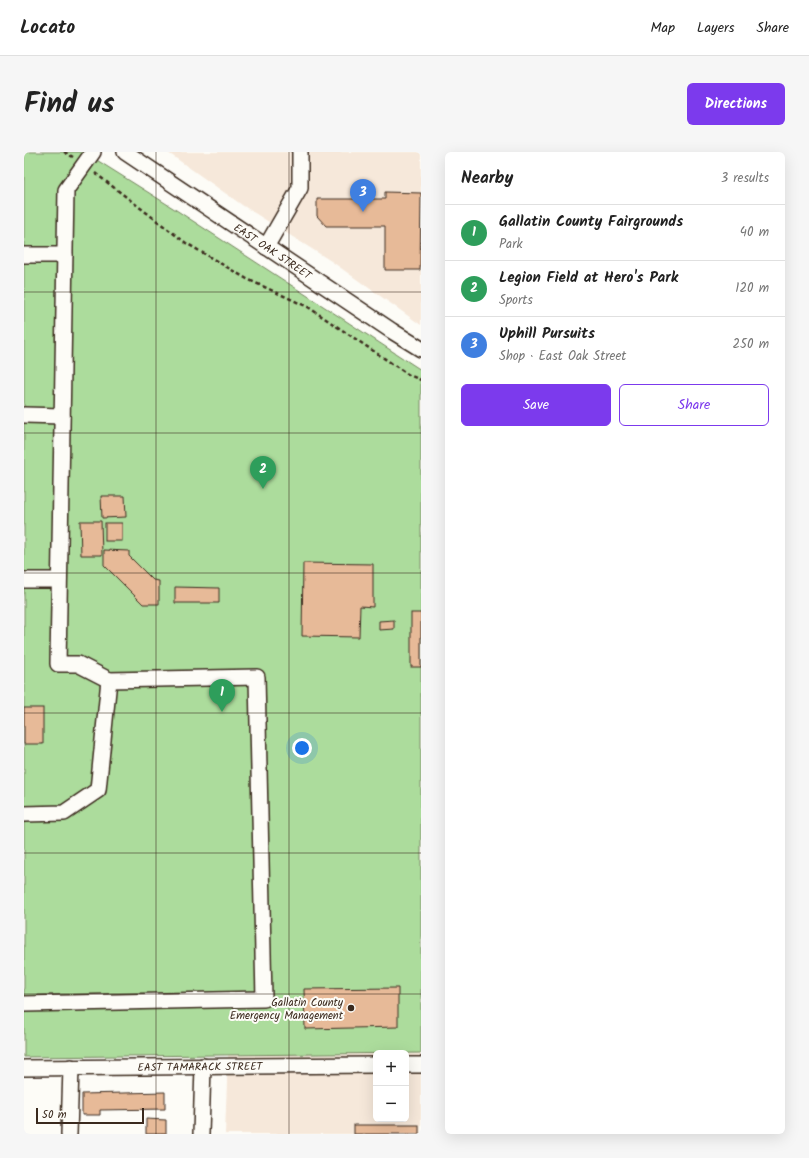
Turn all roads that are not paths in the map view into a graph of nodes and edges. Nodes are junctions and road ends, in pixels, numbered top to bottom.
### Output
1 (125, 152) edge
2 (300, 152) edge
3 (89, 158) edge
4 (266, 247) junction
5 (24, 255) edge
6 (65, 255) junction
7 (421, 349) edge
8 (24, 416) edge
9 (62, 416) junction
10 (24, 580) edge
11 (59, 580) junction
12 (109, 680) junction
13 (24, 814) edge
14 (24, 1004) edge
15 (421, 1064) edge
16 (373, 1065) edge
17 (409, 1065) edge
18 (203, 1066) junction
19 (71, 1067) junction
20 (24, 1068) edge
21 (69, 1134) edge
22 (201, 1134) edge

1 - 4 street, EAST OAK STREET
2 - 4 street
3 - 6 street
4 - 7 street, EAST OAK STREET
5 - 6 street
6 - 9 street
8 - 9 street
9 - 11 street
10 - 11 street
11 - 12 street
12 - 13 street
12 - 14 street
15 - 17 street
16 - 18 street, EAST TAMARACK STREET
18 - 19 street, EAST TAMARACK STREET
18 - 22 street
19 - 20 street, EAST TAMARACK STREET
19 - 21 street

